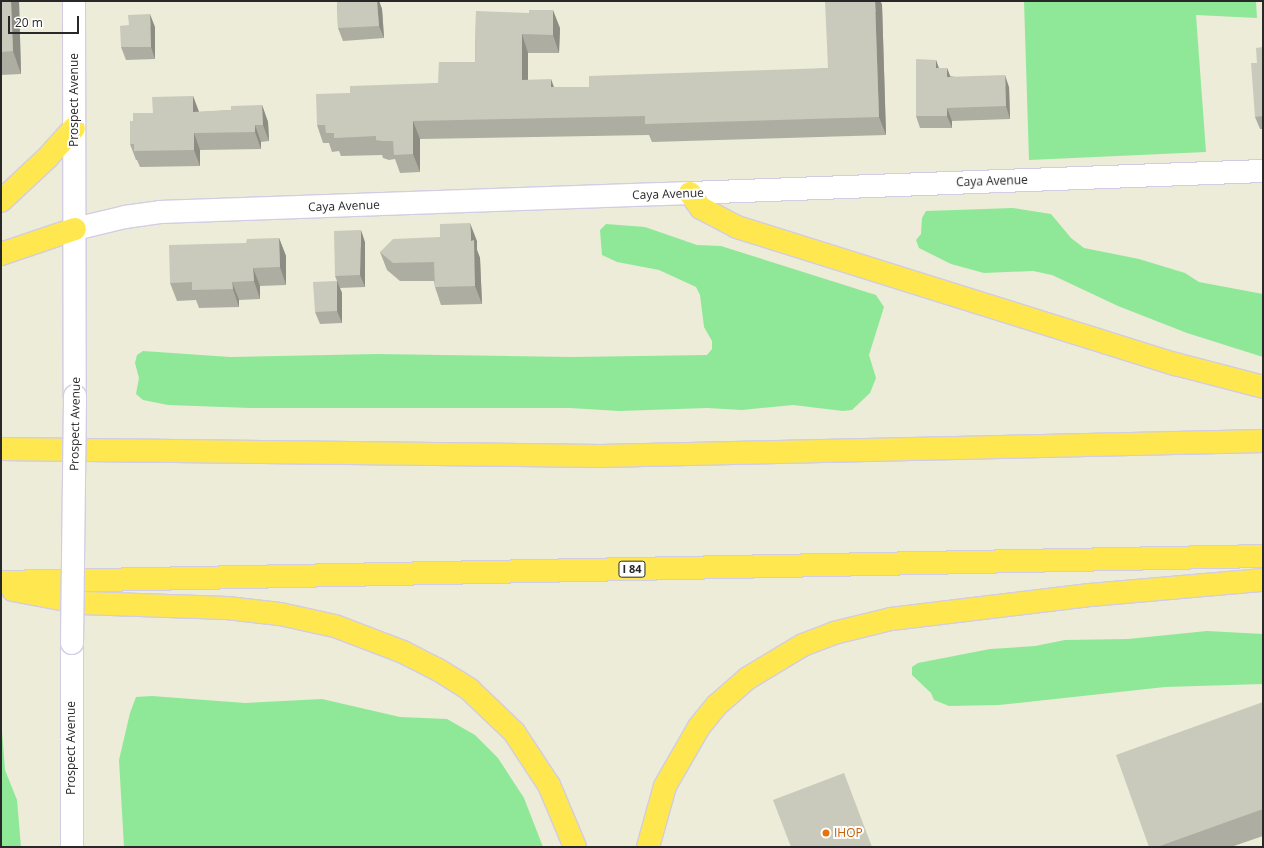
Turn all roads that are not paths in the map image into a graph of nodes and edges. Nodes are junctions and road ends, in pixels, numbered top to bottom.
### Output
1 (74, 1) edge
2 (74, 128) junction
3 (1263, 171) edge
4 (690, 193) junction
5 (1, 201) edge
6 (75, 230) junction
7 (1, 254) edge
8 (1263, 386) edge
9 (1263, 441) edge
10 (1, 449) edge
11 (1263, 556) edge
12 (1263, 580) edge
13 (1, 582) edge
14 (1, 587) edge
15 (72, 847) edge
16 (575, 847) edge
17 (648, 847) edge

1 - 2 main road, Prospect Avenue
2 - 5 highway
2 - 6 main road, Prospect Avenue
3 - 4 main road, Caya Avenue
4 - 6 main road, Caya Avenue
4 - 8 highway
6 - 7 highway
6 - 15 main road, Prospect Avenue, bridge
9 - 10 highway
11 - 13 highway, I 84
12 - 17 highway
14 - 16 highway

